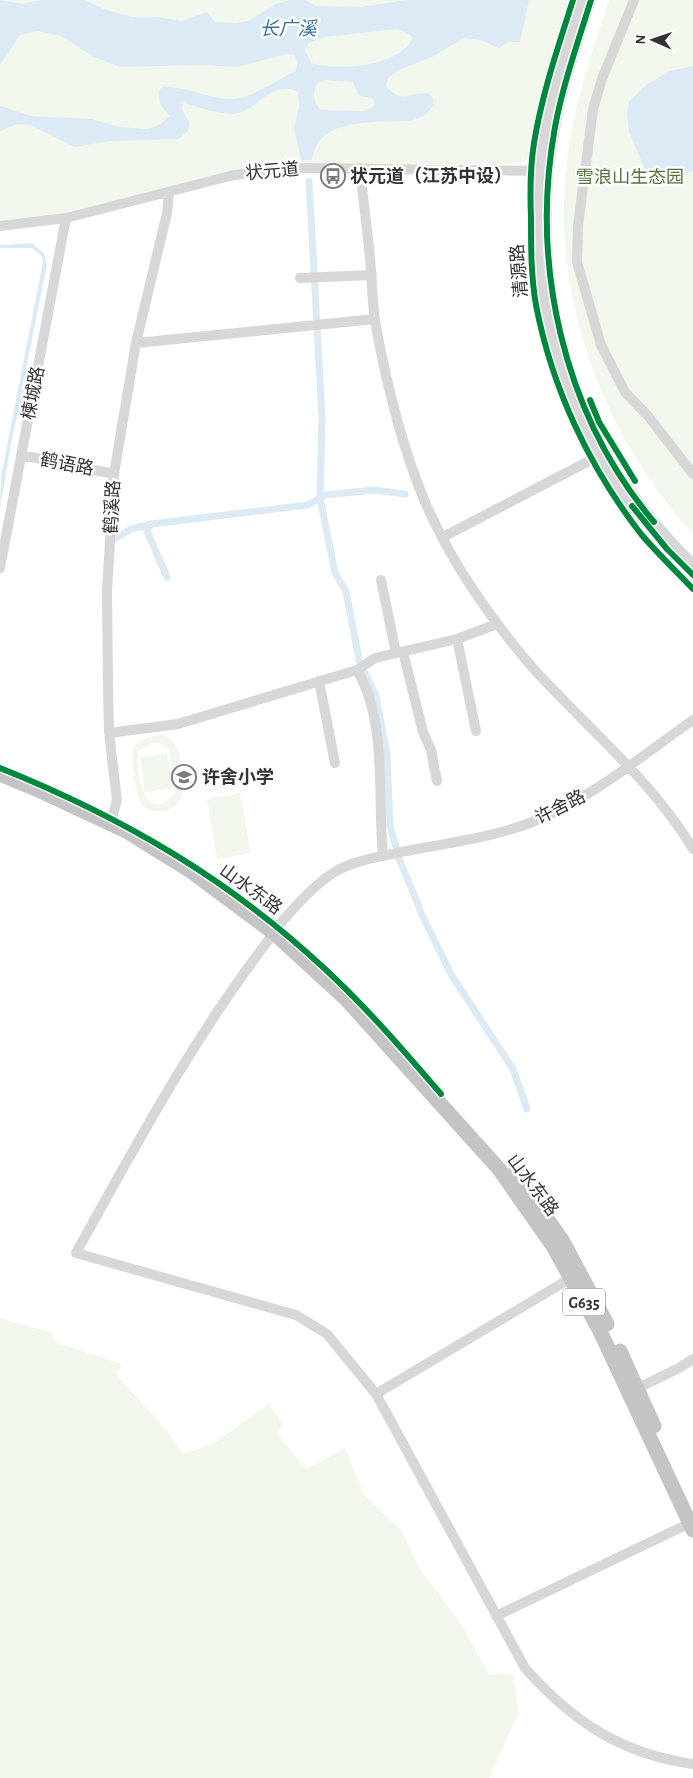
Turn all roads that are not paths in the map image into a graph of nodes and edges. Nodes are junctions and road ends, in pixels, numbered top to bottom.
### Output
1 (582, 0) edge
2 (591, 0) edge
3 (634, 0) edge
4 (360, 168) junction
5 (544, 171) junction
6 (169, 193) junction
7 (66, 218) junction
8 (0, 226) edge
9 (372, 275) junction
10 (300, 278) dead end
11 (375, 319) junction
12 (136, 343) junction
13 (606, 453) junction
14 (21, 455) junction
15 (114, 474) junction
16 (693, 474) edge
17 (443, 537) junction
18 (693, 564) edge
19 (0, 568) edge
20 (693, 575) edge
21 (381, 580) dead end
22 (497, 624) junction
23 (457, 639) junction
24 (399, 653) junction
25 (357, 670) junction
26 (319, 682) junction
27 (693, 720) edge
28 (476, 731) dead end
29 (109, 733) junction
30 (335, 763) dead end
31 (627, 765) junction
32 (0, 768) edge
33 (0, 774) edge
34 (437, 781) dead end
35 (110, 821) junction
36 (693, 849) edge
37 (385, 855) junction
38 (275, 930) junction
39 (572, 1278) junction
40 (693, 1359) edge
41 (634, 1390) junction
42 (376, 1394) junction
43 (692, 1521) edge
44 (496, 1616) junction
45 (693, 1764) edge

1 - 5 street, 清源路
2 - 5 street, 清源路
3 - 16 street
4 - 5 street, 状元道
4 - 6 street, 状元道
4 - 9 street
5 - 13 street, 清源路
6 - 7 street, 状元道
6 - 12 street, 鹤溪路
7 - 8 street, 状元道
7 - 14 street, 楝城路
9 - 10 street
9 - 11 street
11 - 12 street
11 - 17 street
12 - 15 street, 鹤溪路
13 - 17 street
13 - 18 street, 清源路
13 - 20 street, 清源路
14 - 15 street, 鹤语路
14 - 19 street, 楝城路
15 - 29 street, 鹤溪路
17 - 22 street
21 - 24 street
22 - 23 street
22 - 31 street
23 - 24 street
23 - 28 street
24 - 25 street
24 - 34 street
25 - 26 street
25 - 37 street
26 - 29 street
26 - 30 street
27 - 31 street, 许舍路
29 - 35 street, 鹤溪路
31 - 36 street
31 - 37 street, 许舍路
32 - 35 highway, 山水东路 / G635
33 - 35 highway, 山水东路 / G635
35 - 38 highway, 山水东路 / G635
37 - 38 street, 许舍路
38 - 39 highway, 山水东路 / G635
38 - 41 highway, 山水东路 / G635
38 - 42 street, 许舍路
39 - 41 highway, 山水东路 / G635
39 - 42 street
40 - 41 street
41 - 43 highway, 山水东路 / G635
42 - 44 street
43 - 44 street
44 - 45 street

